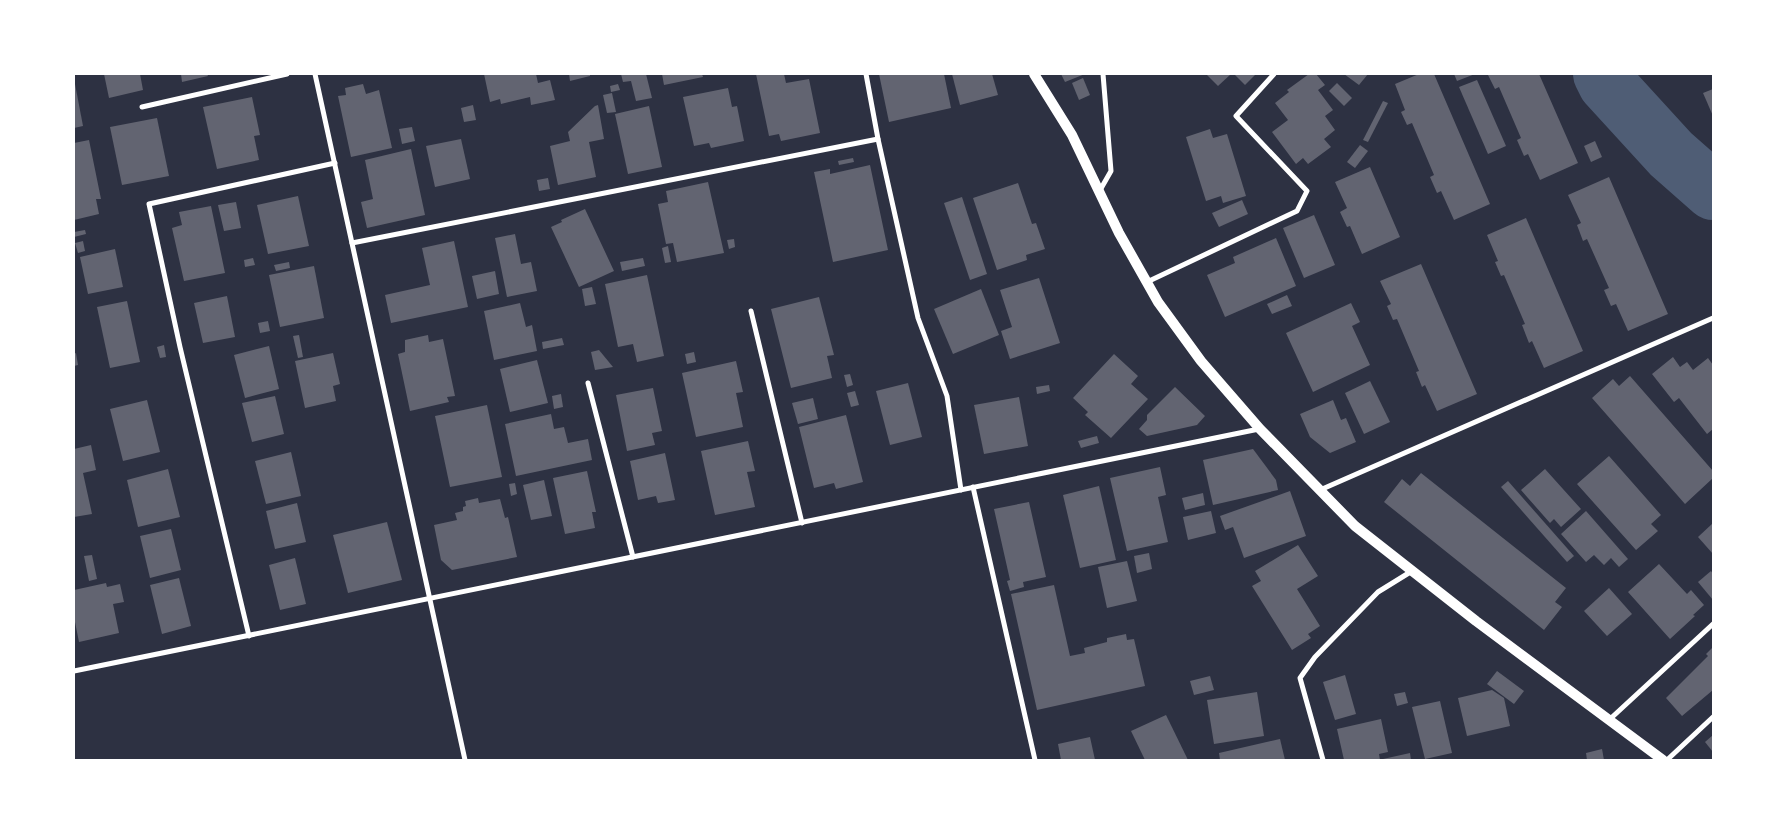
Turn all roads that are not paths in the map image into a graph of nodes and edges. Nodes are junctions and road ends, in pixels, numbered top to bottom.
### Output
1 (287, 74) edge
2 (315, 74) edge
3 (866, 74) edge
4 (1034, 74) edge
5 (1104, 74) edge
6 (1274, 74) edge
7 (142, 107) dead end
8 (878, 140) junction
9 (335, 163) junction
10 (1100, 192) junction
11 (352, 243) junction
12 (1146, 282) junction
13 (751, 311) dead end
14 (1713, 318) edge
15 (588, 383) dead end
16 (1260, 429) junction
17 (973, 488) junction
18 (961, 490) junction
19 (1320, 490) junction
20 (802, 523) junction
21 (633, 557) junction
22 (1412, 571) junction
23 (430, 599) junction
24 (1713, 624) edge
25 (249, 636) junction
26 (74, 671) edge
27 (1713, 717) edge
28 (1609, 720) junction
29 (465, 760) edge
30 (1035, 760) edge
31 (1323, 760) edge
32 (1663, 760) edge
33 (1667, 760) edge

1 - 7 street
2 - 9 street
3 - 8 street
4 - 10 main road
5 - 10 street
6 - 12 street
8 - 11 street
8 - 18 street
9 - 11 street
9 - 25 street
10 - 12 main road
11 - 23 street
12 - 16 main road
13 - 20 street
14 - 19 street
15 - 21 street
16 - 17 street
16 - 19 main road
17 - 18 street
17 - 30 street
18 - 20 street
19 - 22 main road
20 - 21 street
21 - 23 street
22 - 28 main road
22 - 31 street
23 - 25 street
23 - 29 street
24 - 28 street
25 - 26 street
27 - 33 street
28 - 32 main road

